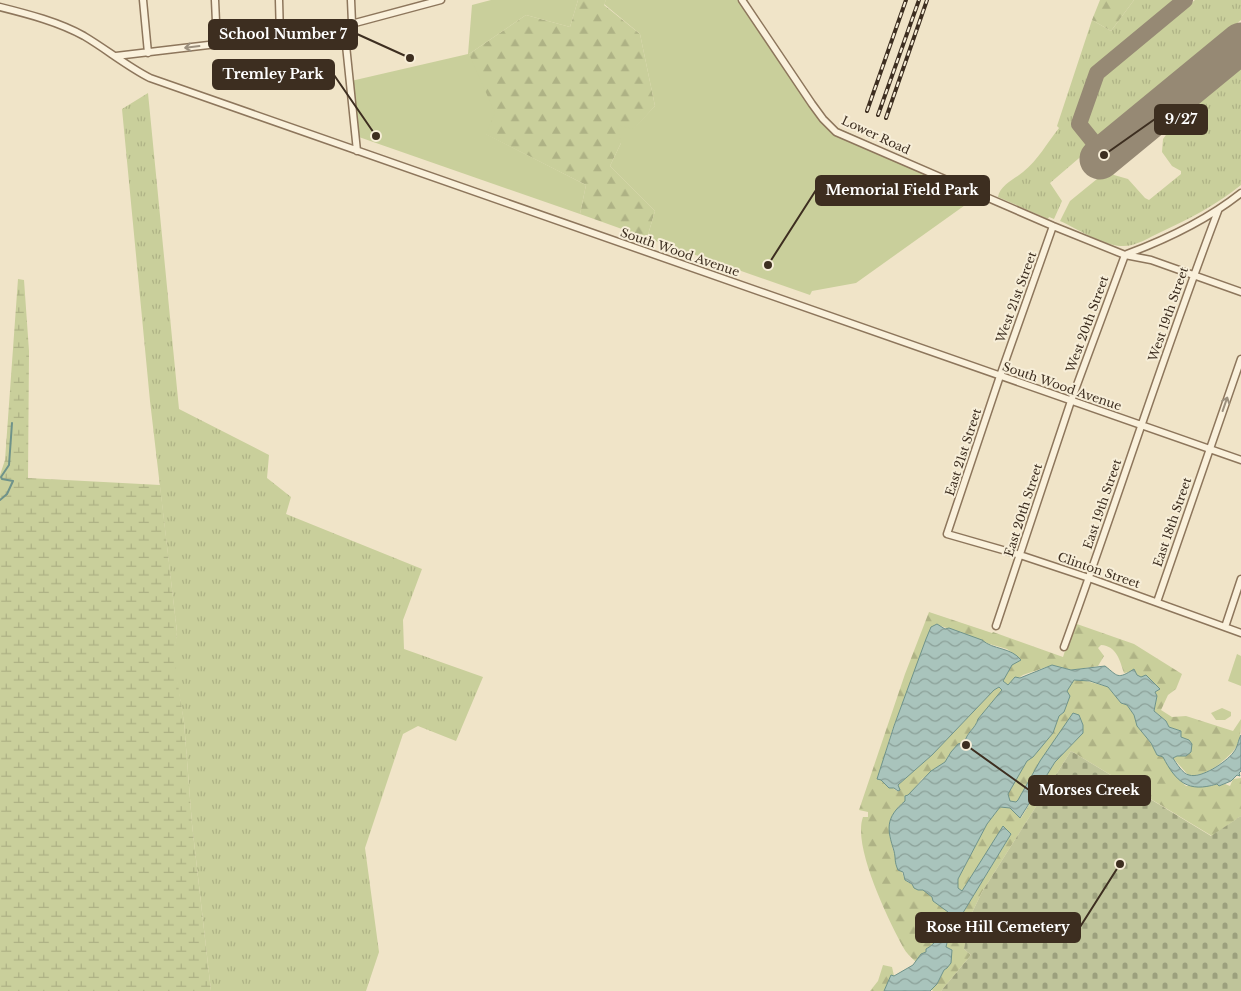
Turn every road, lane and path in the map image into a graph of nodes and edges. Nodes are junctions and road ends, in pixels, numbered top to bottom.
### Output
1 (143, 0) edge
2 (215, 0) edge
3 (279, 0) edge
4 (351, 0) edge
5 (441, 0) edge
6 (742, 0) edge
7 (0, 8) edge
8 (352, 23) junction
9 (344, 26) junction
10 (280, 36) junction
11 (217, 44) junction
12 (148, 53) junction
13 (116, 56) junction
14 (357, 150) junction
15 (1241, 193) edge
16 (1218, 211) junction
17 (1053, 226) junction
18 (1125, 255) junction
19 (1194, 275) junction
20 (1241, 292) edge
21 (1241, 359) edge
22 (1000, 376) junction
23 (1071, 401) junction
24 (1141, 425) junction
25 (1210, 449) junction
26 (1241, 460) edge
27 (947, 534) joint
28 (1020, 555) junction
29 (1089, 578) junction
30 (1241, 579) edge
31 (1157, 602) junction
32 (996, 626) dead end
33 (1225, 627) junction
34 (1241, 633) edge
35 (1064, 647) dead end

1 - 12 street
2 - 11 street
3 - 10 street
4 - 8 street
5 - 8 street
6 - 17 street, Lower Road
7 - 13 street, South Wood Avenue
8 - 9 street
9 - 10 street
9 - 14 street
10 - 11 street
11 -> 12 street
12 - 13 street
13 - 14 street, South Wood Avenue
14 - 22 street, South Wood Avenue
15 - 16 street
16 - 18 street
16 - 19 street, West 19th Street
17 - 18 street, Lower Road
17 - 22 street, West 21st Street
18 - 19 street, Lower Road
18 - 23 street, West 20th Street
19 - 20 street, Lower Road
19 - 24 street, West 19th Street
25 -> 21 street, East 18th Street
22 - 23 street, South Wood Avenue
22 - 27 street, East 21st Street
23 - 24 street, South Wood Avenue
23 - 28 street, East 20th Street
24 - 25 street, South Wood Avenue
24 - 29 street, East 19th Street
25 - 26 street, South Wood Avenue
25 - 31 street, East 18th Street
27 - 28 street, Clinton Street
28 - 29 street, Clinton Street
28 - 32 street, East 20th Street
29 - 31 street, Clinton Street
29 - 35 street, East 19th Street
30 - 33 street
31 - 33 street, Clinton Street
33 - 34 street, Clinton Street

